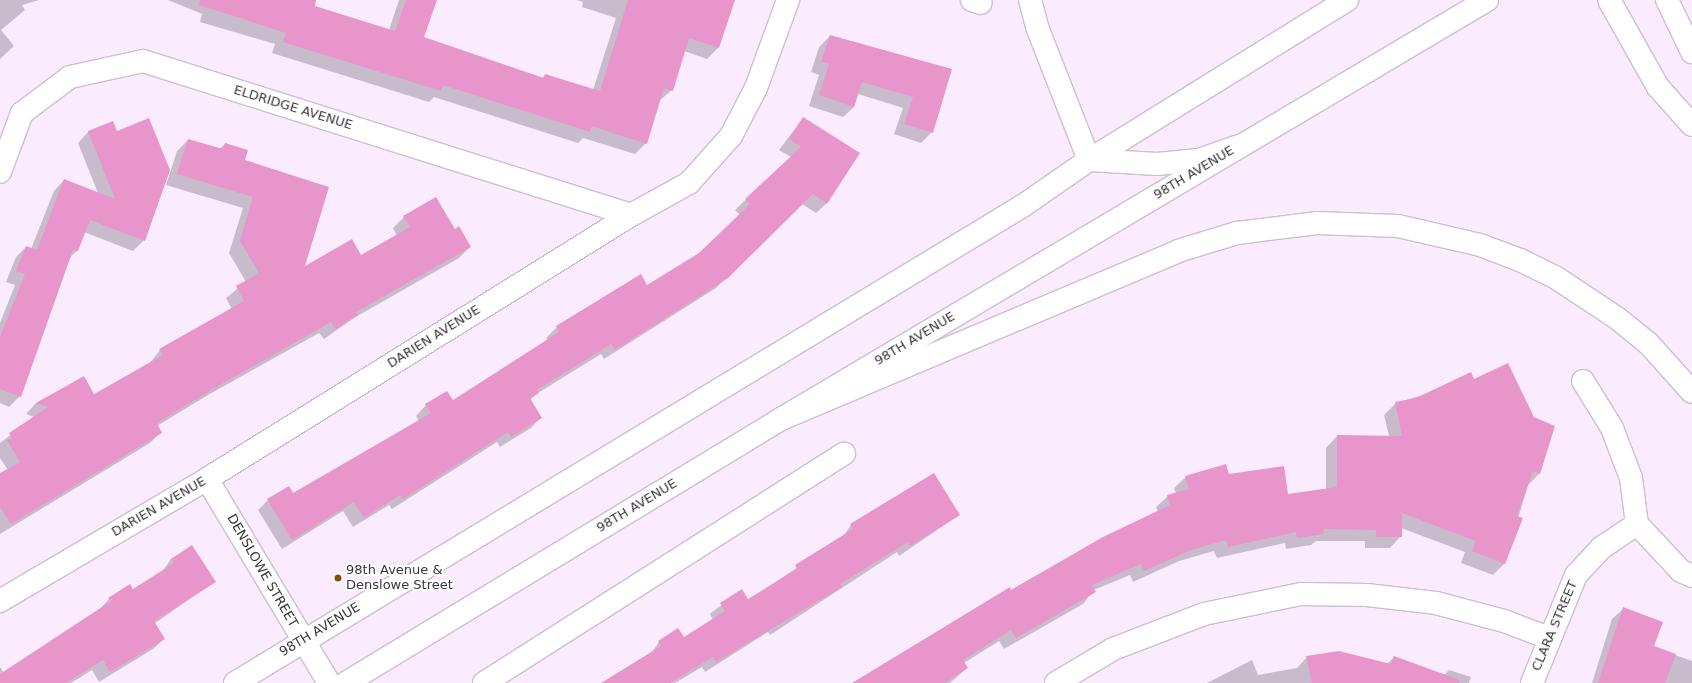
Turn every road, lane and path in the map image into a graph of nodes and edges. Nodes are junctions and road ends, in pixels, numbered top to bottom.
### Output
1 (788, 0) edge
2 (1030, 0) edge
3 (1347, 0) edge
4 (1487, 0) edge
5 (1609, 0) edge
6 (1667, 0) edge
7 (1692, 52) edge
8 (1692, 125) edge
9 (1239, 146) junction
10 (1089, 160) junction
11 (0, 172) edge
12 (631, 215) junction
13 (1584, 381) dead end
14 (1692, 392) edge
15 (781, 419) junction
16 (844, 454) dead end
17 (208, 479) junction
18 (1637, 524) junction
19 (1692, 576) edge
20 (0, 601) edge
21 (1549, 638) junction
22 (302, 641) junction
23 (234, 683) edge
24 (329, 683) edge
25 (346, 683) edge
26 (484, 683) edge
27 (1056, 683) edge
28 (1532, 683) edge

1 - 12 main road, DARIEN AVENUE
2 - 10 main road
3 - 10 main road, 98TH AVENUE
4 - 9 main road, 98TH AVENUE
5 - 8 main road
6 - 7 main road
9 - 10 main road
9 - 15 main road, 98TH AVENUE
10 - 22 main road, 98TH AVENUE
11 - 12 main road, ELDRIDGE AVENUE
12 - 17 main road, DARIEN AVENUE
13 - 18 main road
14 - 15 main road
15 - 25 main road, 98TH AVENUE
16 - 26 main road
17 - 20 main road, DARIEN AVENUE
17 - 22 main road, DENSLOWE STREET
18 - 19 main road
18 - 21 main road, CLARA STREET
21 - 27 main road
21 - 28 main road, CLARA STREET
22 - 23 main road, 98TH AVENUE
22 - 24 main road, DENSLOWE STREET

